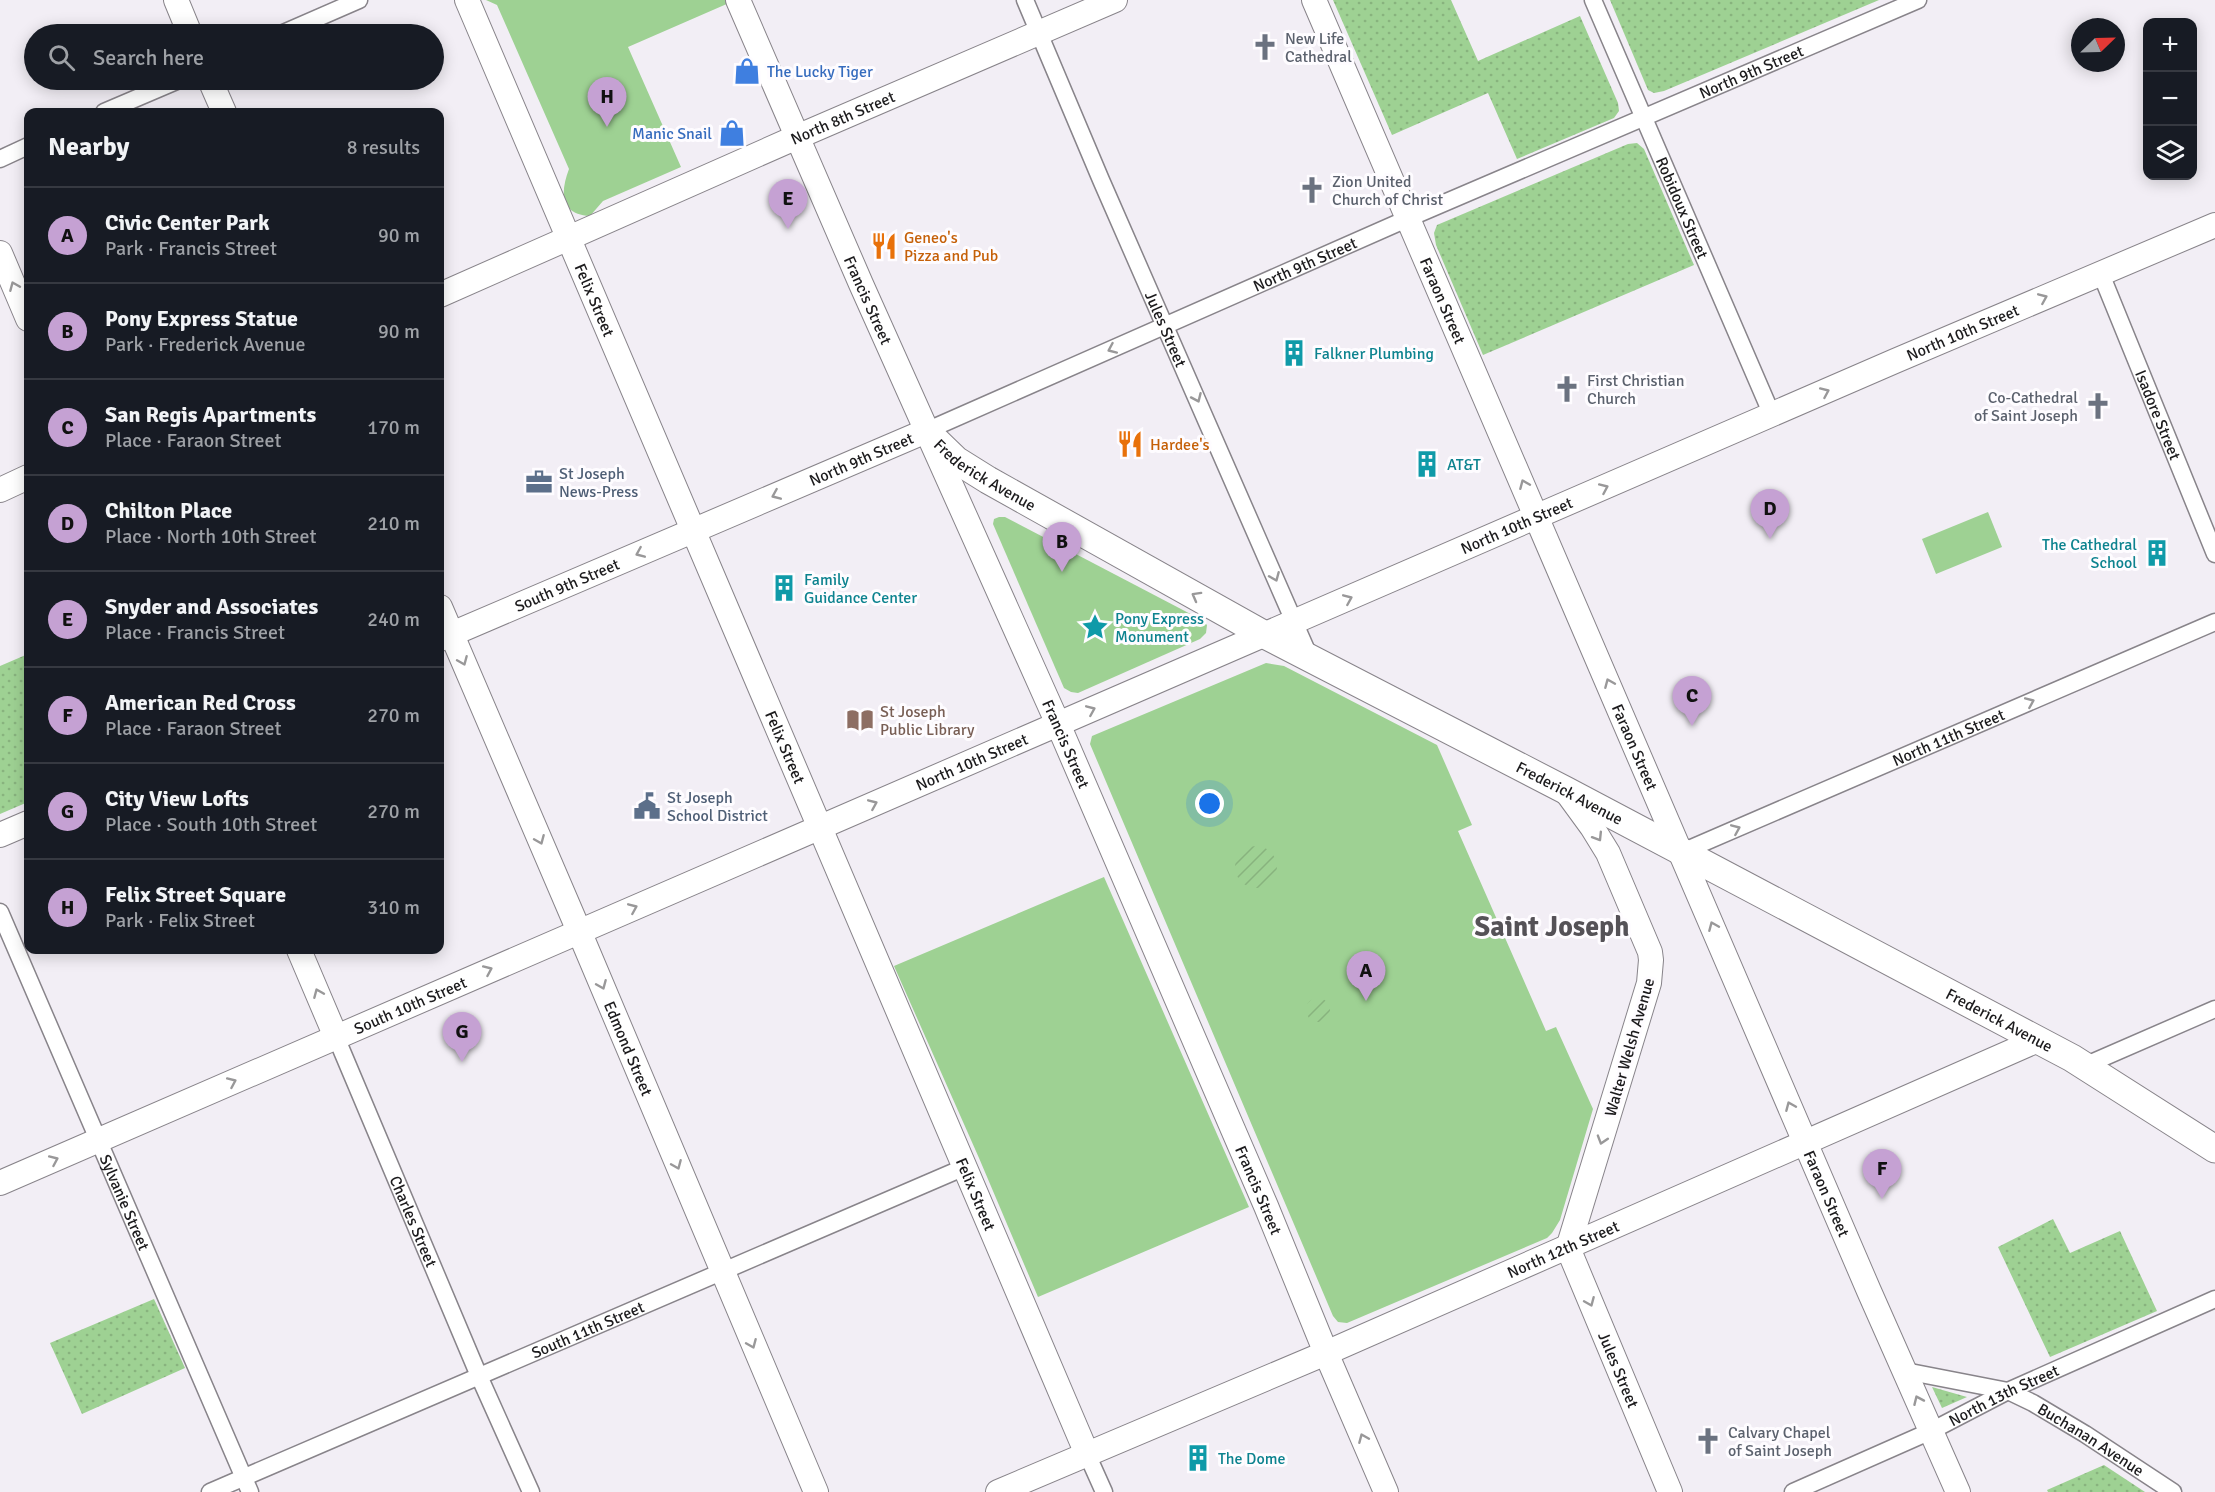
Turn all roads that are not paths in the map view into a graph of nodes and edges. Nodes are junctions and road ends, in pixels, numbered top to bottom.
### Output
1 (176, 0) edge
2 (359, 0) edge
3 (467, 0) edge
4 (738, 0) edge
5 (1025, 0) edge
6 (1115, 0) edge
7 (1314, 0) edge
8 (1593, 0) edge
9 (1918, 0) edge
10 (186, 24) edge
11 (303, 24) edge
12 (1039, 32) junction
13 (156, 90) edge
14 (214, 90) edge
15 (113, 108) edge
16 (222, 108) edge
17 (1643, 117) junction
18 (797, 136) junction
19 (24, 148) edge
20 (0, 159) edge
21 (1409, 218) junction
22 (2215, 225) edge
23 (569, 238) junction
24 (0, 253) edge
25 (2101, 274) junction
26 (444, 293) edge
27 (24, 310) edge
28 (1166, 326) junction
29 (1772, 415) junction
30 (926, 431) junction
31 (24, 479) edge
32 (0, 490) edge
33 (1538, 517) junction
34 (694, 529) junction
35 (2215, 554) edge
36 (1294, 622) junction
37 (2215, 622) edge
38 (1265, 635) junction
39 (445, 637) edge
40 (1311, 658) junction
41 (1058, 724) junction
42 (1564, 790) junction
43 (24, 825) edge
44 (819, 827) junction
45 (0, 835) edge
46 (1682, 852) junction
47 (0, 912) edge
48 (579, 931) junction
49 (301, 954) edge
50 (2215, 1008) edge
51 (336, 1036) junction
52 (2038, 1041) junction
53 (2084, 1066) junction
54 (97, 1141) junction
55 (1806, 1143) junction
56 (2215, 1149) edge
57 (965, 1167) junction
58 (0, 1183) edge
59 (1568, 1248) junction
60 (722, 1272) junction
61 (2215, 1299) edge
62 (1326, 1353) junction
63 (1905, 1371) junction
64 (479, 1376) junction
65 (2008, 1391) junction
66 (1932, 1431) junction
67 (1087, 1454) junction
68 (247, 1485) edge
69 (210, 1492) edge
70 (531, 1492) edge
71 (816, 1492) edge
72 (998, 1492) edge
73 (1104, 1492) edge
74 (1386, 1492) edge
75 (1670, 1492) edge
76 (1793, 1492) edge
77 (1958, 1492) edge
78 (2173, 1492) edge

1 - 10 street
2 - 11 street
3 - 23 street, Felix Street
4 - 18 street, Francis Street
5 - 12 street, Jules Street
6 - 12 street, North 8th Street
7 - 21 street, Faraon Street
8 - 17 street, Robidoux Street
9 - 17 street, North 9th Street
12 - 18 street, North 8th Street
12 - 28 street, Jules Street
13 - 15 street
14 - 16 street
17 - 21 street, North 9th Street
17 - 29 street, Robidoux Street
18 - 23 street, North 8th Street
18 - 30 street, Francis Street
19 - 20 street
21 - 28 street, North 9th Street
33 -> 21 street, Faraon Street
22 - 25 street, North 10th Street
23 - 26 street, North 8th Street
23 - 34 street, Felix Street
27 -> 24 street
29 -> 25 street, North 10th Street
25 - 35 street, Isadore Street
28 -> 30 street, North 9th Street
28 -> 36 street, Jules Street
33 -> 29 street, North 10th Street
30 -> 34 street, North 9th Street
38 -> 30 main road, Frederick Avenue
30 - 41 street, Francis Street
31 - 32 street
36 -> 33 street, North 10th Street
46 -> 33 street, Faraon Street
34 -> 39 street, South 9th Street
34 - 44 street, Felix Street
36 - 38 street, North 10th Street
36 - 40 street, Jules Street
46 -> 37 street, North 11th Street
38 - 40 main road, Frederick Avenue
41 -> 38 street, North 10th Street
39 -> 48 street, Edmond Street
40 - 42 main road, Frederick Avenue
44 -> 41 street, North 10th Street
41 - 62 street, Francis Street
42 - 46 main road, Frederick Avenue
42 -> 59 street, Walter Welsh Avenue
43 - 45 street
48 -> 44 street, South 10th Street
44 - 57 street, Felix Street
46 - 52 main road, Frederick Avenue
55 -> 46 street, Faraon Street
47 - 54 street, Sylvanie Street
51 -> 48 street, South 10th Street
48 -> 60 street, Edmond Street
51 -> 49 street, Charles Street
50 - 53 street
54 -> 51 street, South 10th Street
51 - 64 street, Charles Street
52 - 53 main road, Frederick Avenue
52 - 55 street, North 12th Street
53 - 56 main road, Frederick Avenue
58 -> 54 street, South 10th Street
54 - 68 street, Sylvanie Street
55 - 59 street, North 12th Street
55 - 63 street, Faraon Street
57 - 60 street, South 11th Street
57 - 67 street, Felix Street
59 - 62 street, North 12th Street
59 -> 75 street, Jules Street
60 - 64 street, South 11th Street
60 -> 71 street, Edmond Street
61 - 65 street, North 13th Street
62 - 67 street, North 12th Street
74 -> 62 street, Francis Street
63 - 65 street, Buchanan Avenue
66 -> 63 street, Faraon Street
64 - 68 street, South 11th Street
64 - 70 street, Charles Street
65 - 66 street, North 13th Street
65 - 78 street, Buchanan Avenue
66 - 76 street, North 13th Street
66 - 77 street, Faraon Street
67 - 72 street, North 12th Street
67 - 73 street, Felix Street
68 - 69 street, South 11th Street

